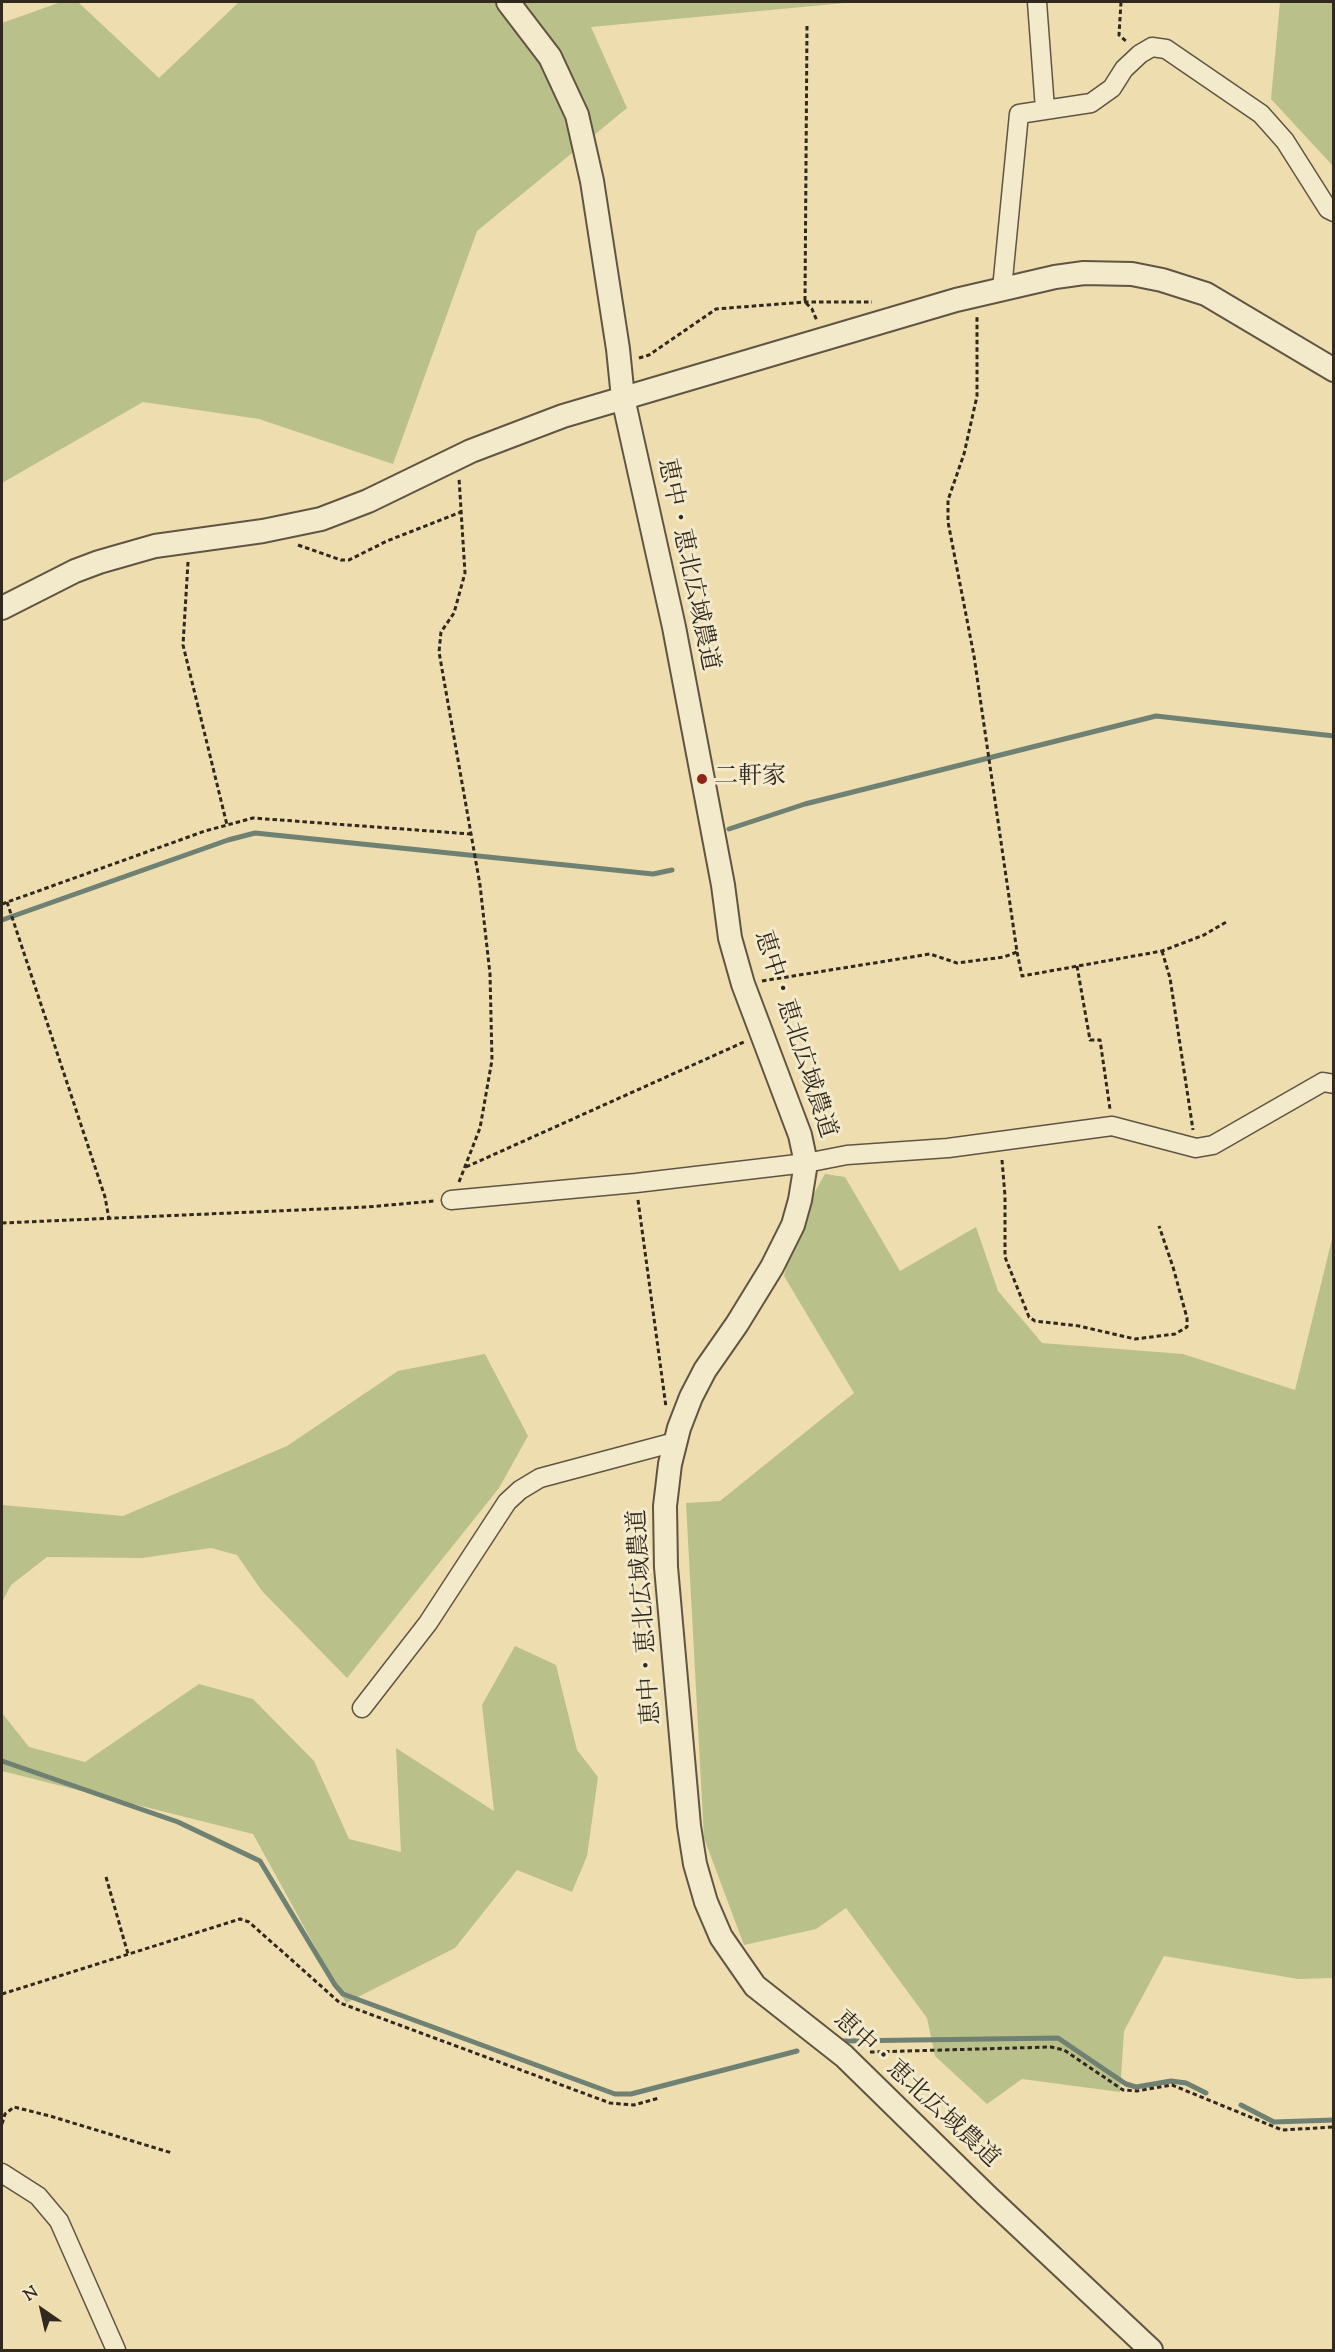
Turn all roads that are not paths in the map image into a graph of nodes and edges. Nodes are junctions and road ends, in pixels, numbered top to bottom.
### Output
1 (508, 2) edge
2 (1037, 2) edge
3 (1045, 109) junction
4 (1334, 212) edge
5 (1002, 289) junction
6 (1334, 370) edge
7 (622, 398) junction
8 (2, 608) edge
9 (1334, 1084) edge
10 (806, 1163) junction
11 (452, 1200) road end
12 (677, 1435) junction
13 (362, 1708) dead end
14 (2, 2173) edge
15 (116, 2350) edge
16 (1151, 2350) edge

1 - 7 street, 恵中・恵北広域農道
2 - 3 street
3 - 4 street
3 - 5 street
5 - 6 street
5 - 7 street
7 - 8 street
7 - 10 street, 恵中・恵北広域農道
9 - 10 street
10 - 11 street
10 - 12 street, 恵中・恵北広域農道
12 - 13 street
12 - 16 street, 恵中・恵北広域農道
14 - 15 street

